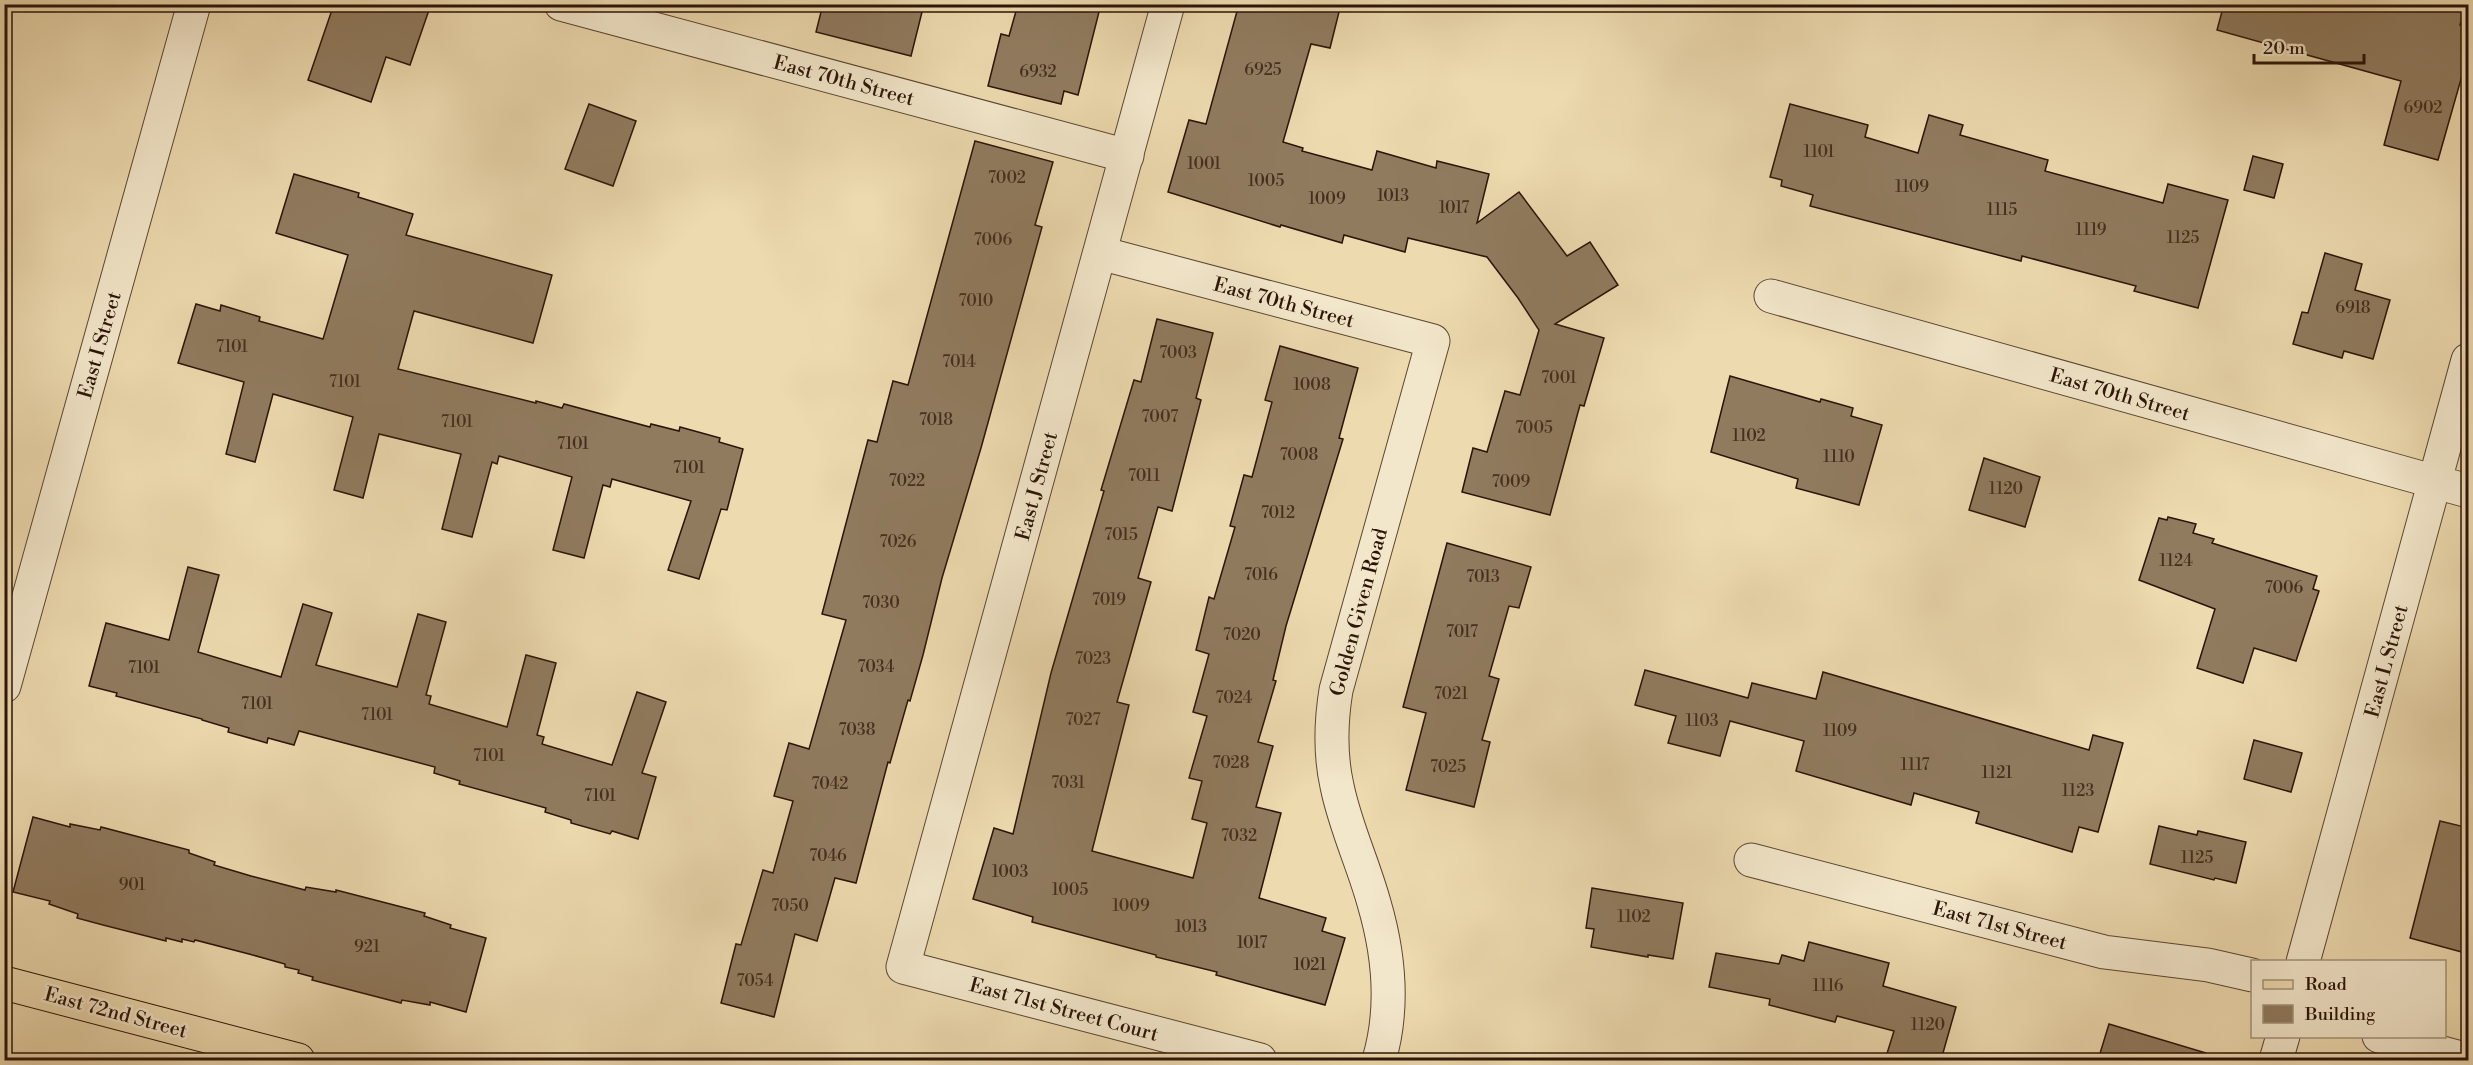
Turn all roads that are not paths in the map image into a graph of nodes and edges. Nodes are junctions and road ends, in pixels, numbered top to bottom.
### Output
1 (195, 4) edge
2 (561, 4) edge
3 (1168, 4) edge
4 (1127, 156) junction
5 (1100, 254) junction
6 (1771, 296) dead end
7 (1433, 341) joint
8 (2469, 360) edge
9 (2435, 482) junction
10 (2469, 490) edge
11 (4, 686) edge
12 (1751, 860) dead end
13 (2304, 960) edge
14 (903, 967) joint
15 (2251, 975) edge
16 (4, 983) edge
17 (2282, 1038) edge
18 (2386, 1038) edge
19 (298, 1060) edge
20 (1260, 1060) edge
21 (1379, 1060) edge
22 (2276, 1060) edge
23 (2469, 1060) edge

1 - 11 street, East I Street
2 - 4 street, East 70th Street
3 - 4 street, East J Street
4 - 5 street, East J Street
5 - 7 street, East 70th Street
5 - 14 street, East J Street
6 - 9 street, East 70th Street
7 - 21 street, Golden Given Road
8 - 9 street, East L Street
9 - 10 street, East 70th Street
9 - 13 street, East L Street
12 - 15 street, East 71st Street
14 - 20 street, East 71st Street Court
16 - 19 main road, East 72nd Street
17 - 22 street
18 - 23 street

